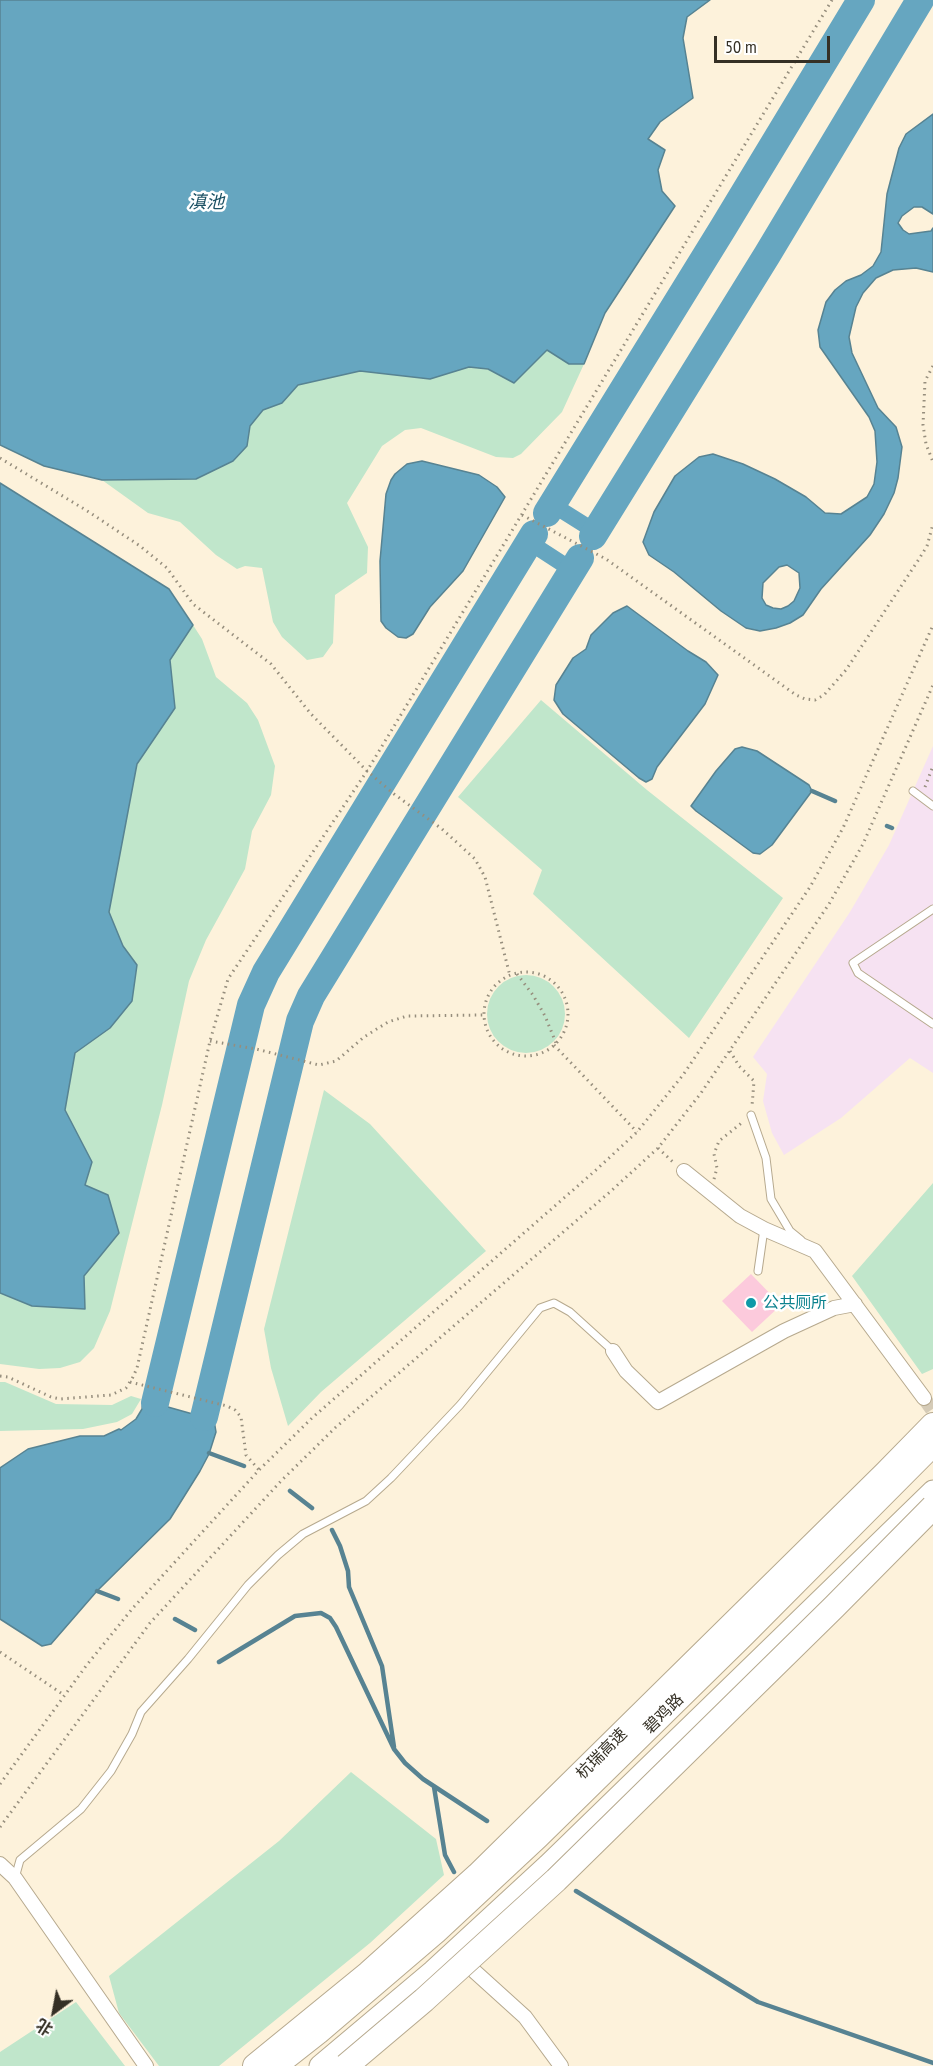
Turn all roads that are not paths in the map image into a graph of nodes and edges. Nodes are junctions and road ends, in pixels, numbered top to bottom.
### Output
1 (913, 791) dead end
2 (933, 806) edge
3 (933, 909) edge
4 (933, 1024) edge
5 (751, 1115) road end
6 (684, 1171) road end
7 (764, 1229) junction
8 (815, 1251) junction
9 (758, 1271) dead end
10 (855, 1304) junction
11 (613, 1351) joint
12 (924, 1398) tunnel mouth
13 (933, 1425) edge
14 (933, 1446) edge
15 (933, 1491) edge
16 (933, 1507) edge
17 (0, 1864) edge
18 (15, 1878) junction
19 (454, 1952) junction
20 (146, 2066) edge
21 (255, 2066) edge
22 (277, 2066) edge
23 (320, 2066) edge
24 (346, 2066) edge
25 (561, 2066) edge

1 - 2 lane
3 - 4 lane
5 - 8 lane
6 - 7 street
7 - 8 street
7 - 9 lane
8 - 10 street
10 - 11 street
10 - 12 street
11 - 18 lane
13 - 21 highway, 杭瑞高速
14 - 22 highway, 碧鸡路
15 - 19 highway, 碧鸡路
16 - 24 highway, bridge
17 - 18 street
18 - 20 street
19 - 23 highway, 碧鸡路
19 - 25 street

